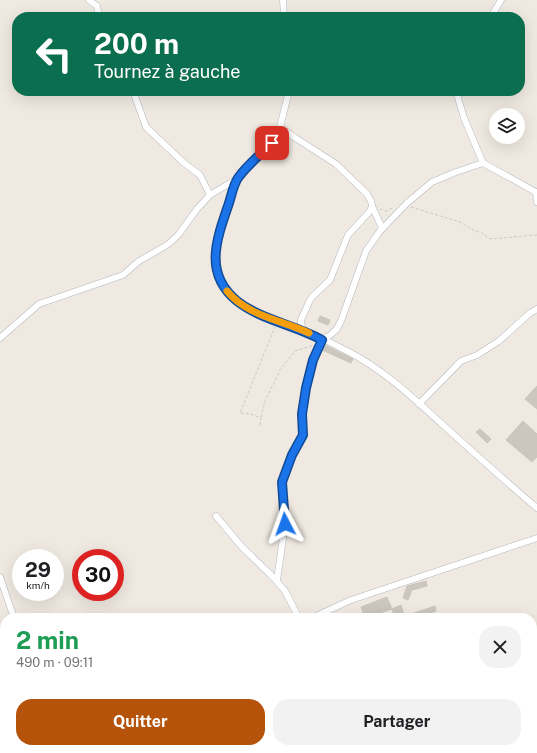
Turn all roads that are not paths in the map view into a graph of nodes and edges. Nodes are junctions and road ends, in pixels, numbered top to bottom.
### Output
1 (89, 0) edge
2 (283, 0) edge
3 (501, 0) edge
4 (98, 12) edge
5 (284, 12) edge
6 (494, 12) edge
7 (135, 96) edge
8 (288, 96) edge
9 (457, 96) edge
10 (280, 127) junction
11 (483, 163) junction
12 (237, 179) junction
13 (210, 195) junction
14 (537, 202) edge
15 (372, 206) junction
16 (381, 230) junction
17 (537, 309) edge
18 (304, 330) junction
19 (0, 338) edge
20 (320, 338) junction
21 (419, 404) junction
22 (537, 508) edge
23 (216, 516) dead end
24 (537, 538) edge
25 (0, 577) edge
26 (276, 580) junction
27 (12, 613) edge
28 (296, 613) edge
29 (323, 613) edge

1 - 4 street
2 - 5 street
3 - 6 street
7 - 13 street
8 - 10 street
9 - 11 street
10 - 12 street
10 - 15 street
11 - 14 street
11 - 16 street
12 - 13 street
12 - 18 street
13 - 19 street
15 - 16 street
15 - 18 street
16 - 20 street
17 - 21 street
18 - 20 street
20 - 21 street
20 - 26 street
21 - 22 street
23 - 26 street
24 - 29 street
25 - 27 street
26 - 28 street

